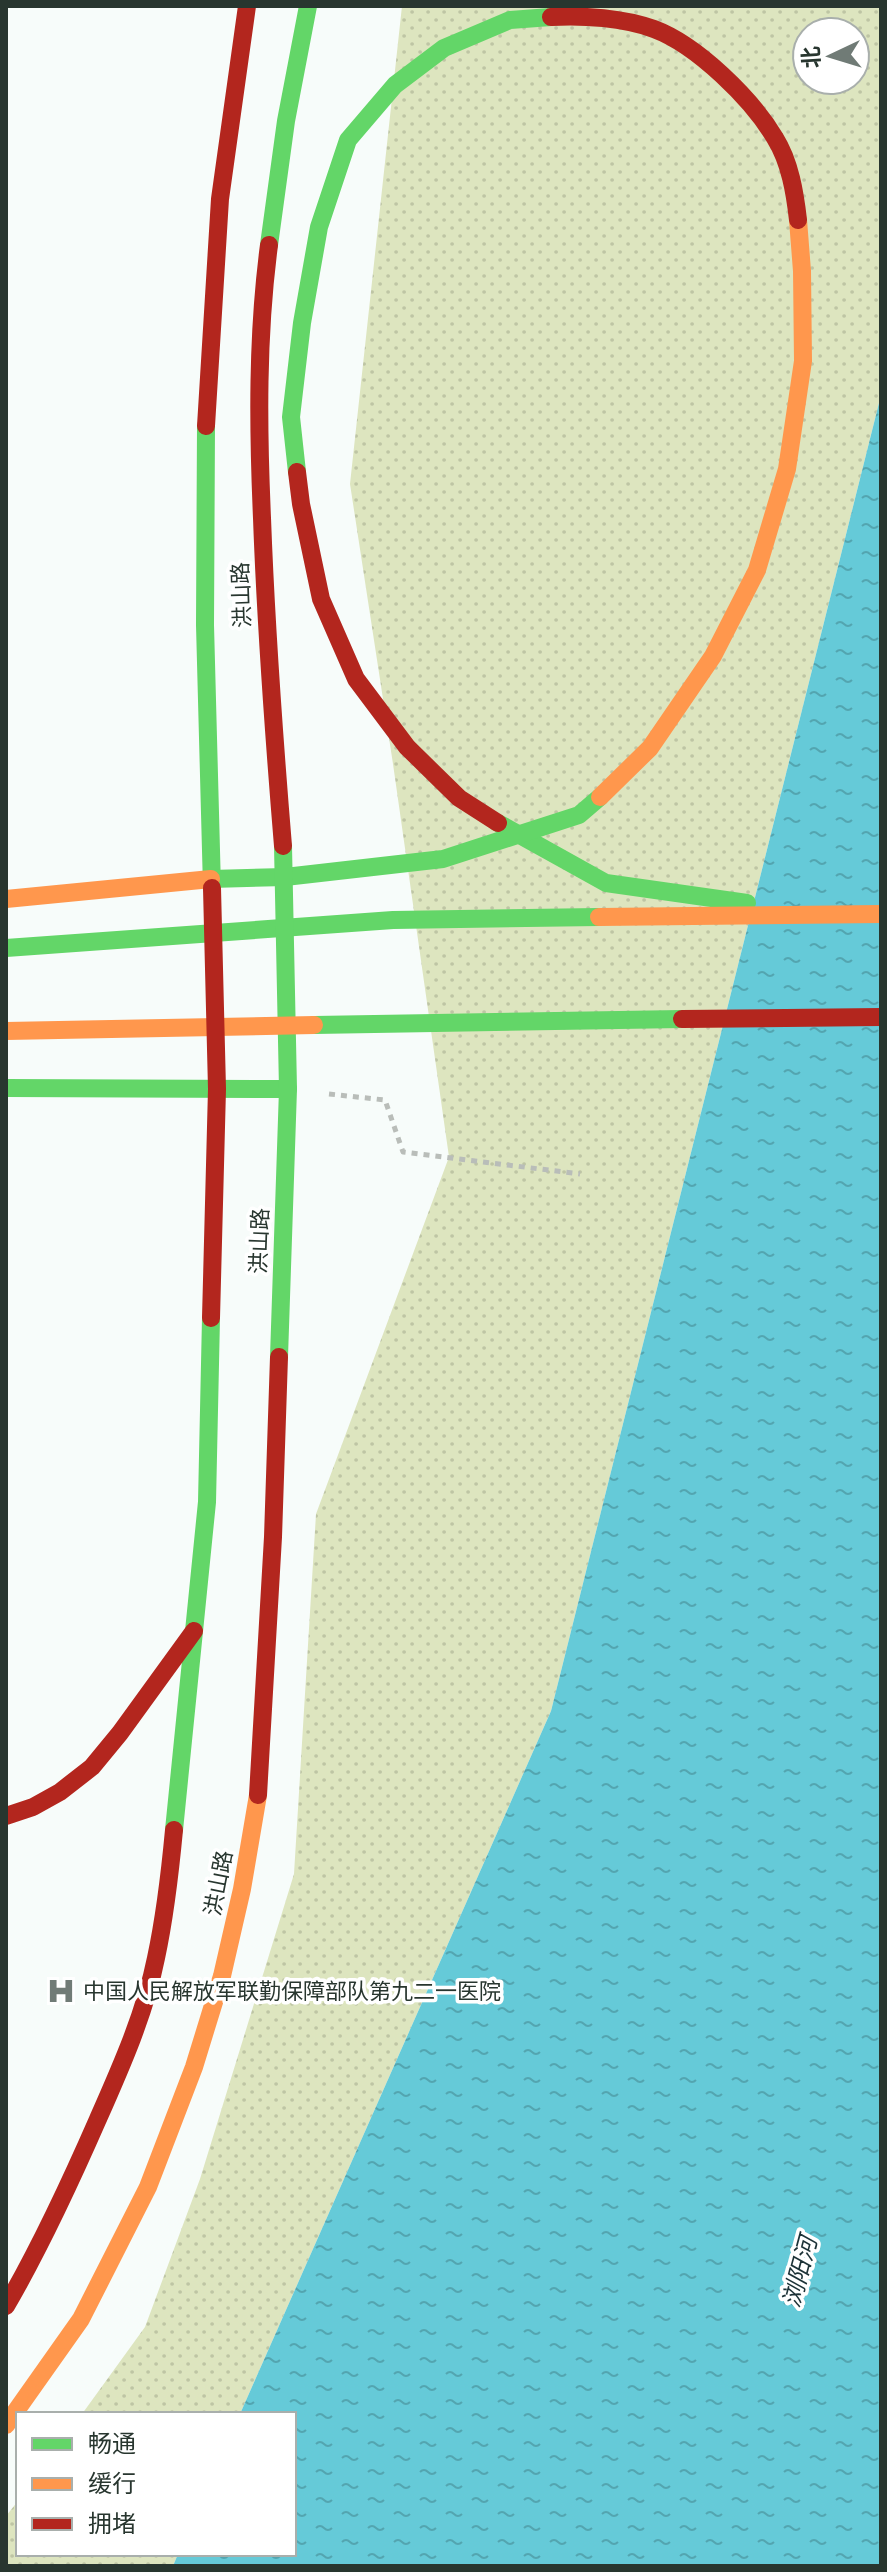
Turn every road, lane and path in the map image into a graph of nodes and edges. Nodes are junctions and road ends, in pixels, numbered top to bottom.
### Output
1 (247, 6) edge
2 (308, 6) edge
3 (285, 877) junction
4 (211, 879) junction
5 (6, 899) edge
6 (821, 913) junction
7 (881, 914) edge
8 (6, 948) edge
9 (881, 1017) edge
10 (11, 1031) edge
11 (6, 1088) edge
12 (217, 1089) junction
13 (288, 1089) junction
14 (580, 1174) dead end
15 (195, 1629) junction
16 (6, 1816) edge
17 (6, 2306) edge
18 (6, 2425) edge

1 - 4 main road, 洪山路
2 - 3 main road, 洪山路
3 - 4 main road
3 - 6 main road
3 - 13 main road, 洪山路
4 - 5 main road
4 - 12 main road, 洪山路
6 - 7 main road
6 - 8 main road
9 - 10 main road
11 - 12 main road
12 - 13 main road
12 - 15 main road, 洪山路
13 - 14 path
13 - 18 main road, 洪山路
15 - 16 main road
15 - 17 main road, 洪山路

